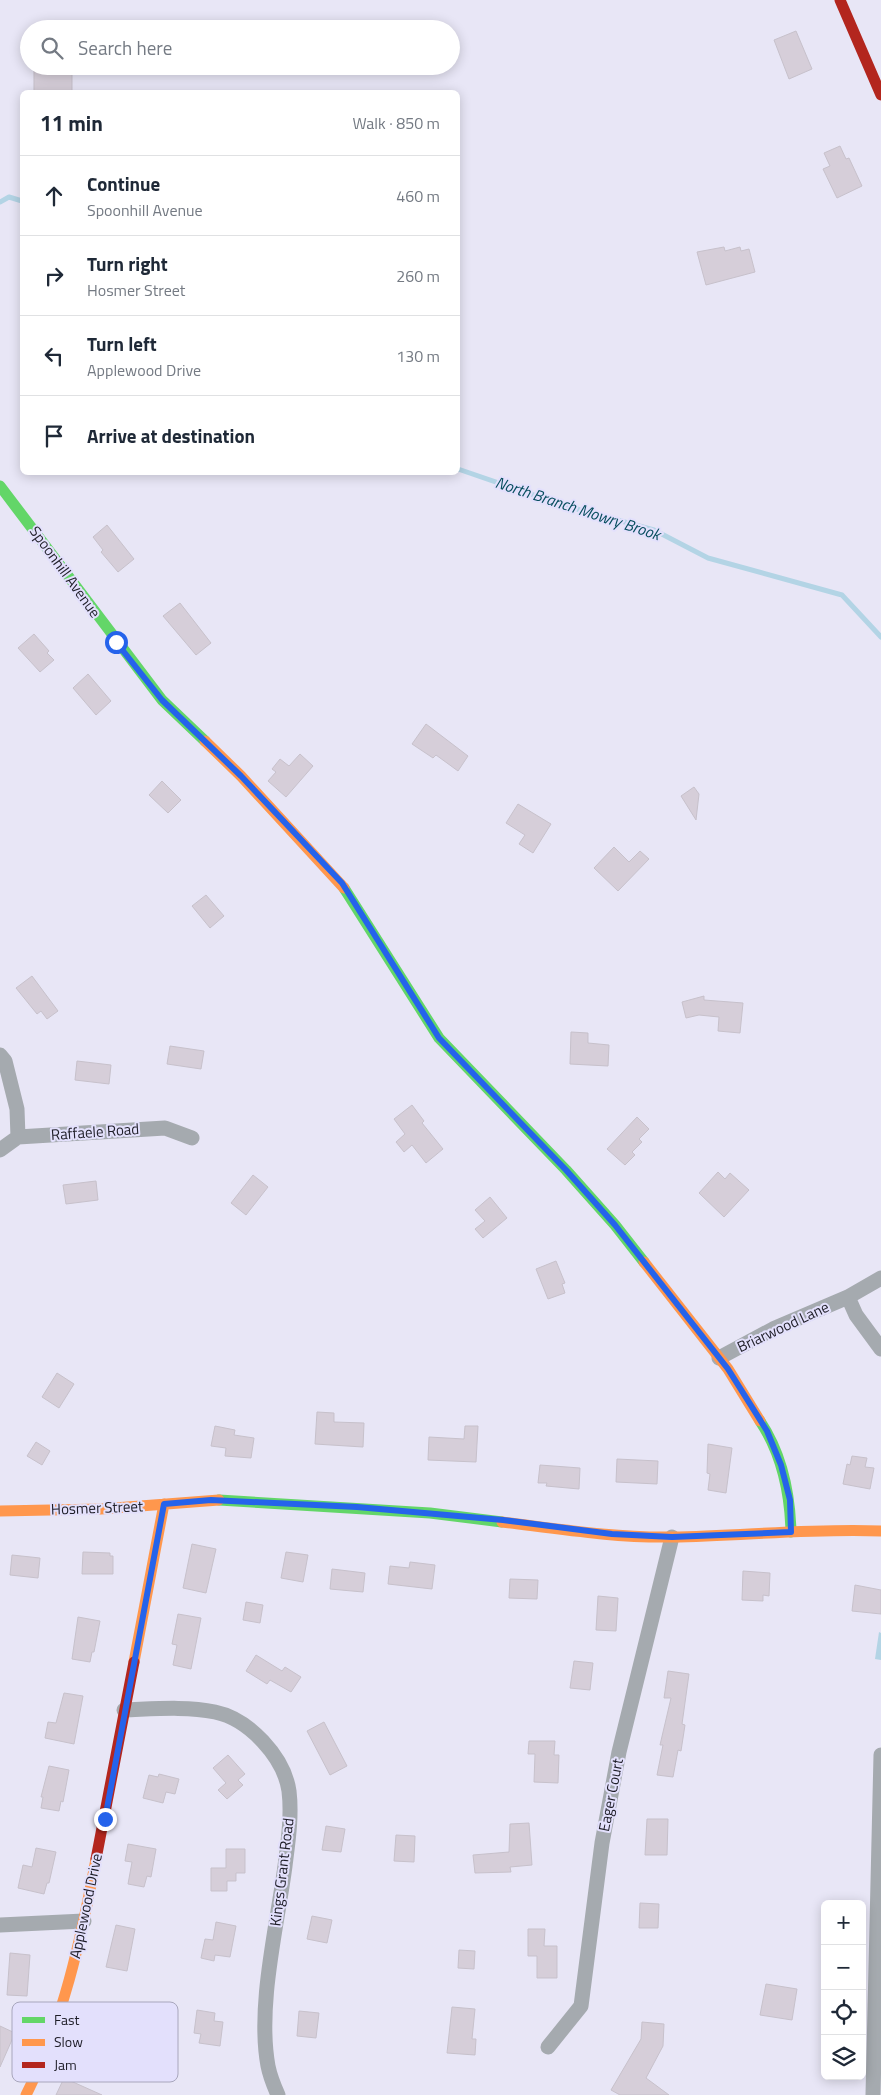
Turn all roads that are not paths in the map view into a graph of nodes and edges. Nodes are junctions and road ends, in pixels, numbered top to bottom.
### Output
1 (840, 0) edge
2 (881, 95) edge
3 (0, 486) edge
4 (0, 1055) edge
5 (18, 1137) junction
6 (192, 1138) dead end
7 (0, 1150) edge
8 (881, 1278) edge
9 (848, 1298) junction
10 (881, 1349) edge
11 (719, 1358) junction
12 (164, 1504) junction
13 (0, 1511) edge
14 (881, 1531) edge
15 (791, 1532) junction
16 (672, 1537) junction
17 (124, 1710) junction
18 (881, 1755) edge
19 (84, 1921) junction
20 (0, 1925) edge
21 (63, 2002) edge
22 (548, 2047) dead end
23 (33, 2082) edge
24 (26, 2095) edge
25 (278, 2095) edge
26 (873, 2095) edge

1 - 2 street
3 - 11 street, Spoonhill Avenue
4 - 5 street
5 - 6 street, Raffaele Road
5 - 7 street
8 - 9 street, Briarwood Lane
9 - 10 street, Briarwood Lane
9 - 11 street, Briarwood Lane
11 - 15 street, Spoonhill Avenue
12 - 13 street, Hosmer Street
12 - 16 street, Hosmer Street
12 - 17 street, Applewood Drive
14 - 15 street, Hosmer Street
15 - 16 street, Hosmer Street
16 - 22 street, Eager Court
17 - 19 street, Applewood Drive
17 - 25 street, Kings Grant Road
18 - 26 street
19 - 20 street
19 - 21 street, Applewood Drive
23 - 24 street, Applewood Drive

